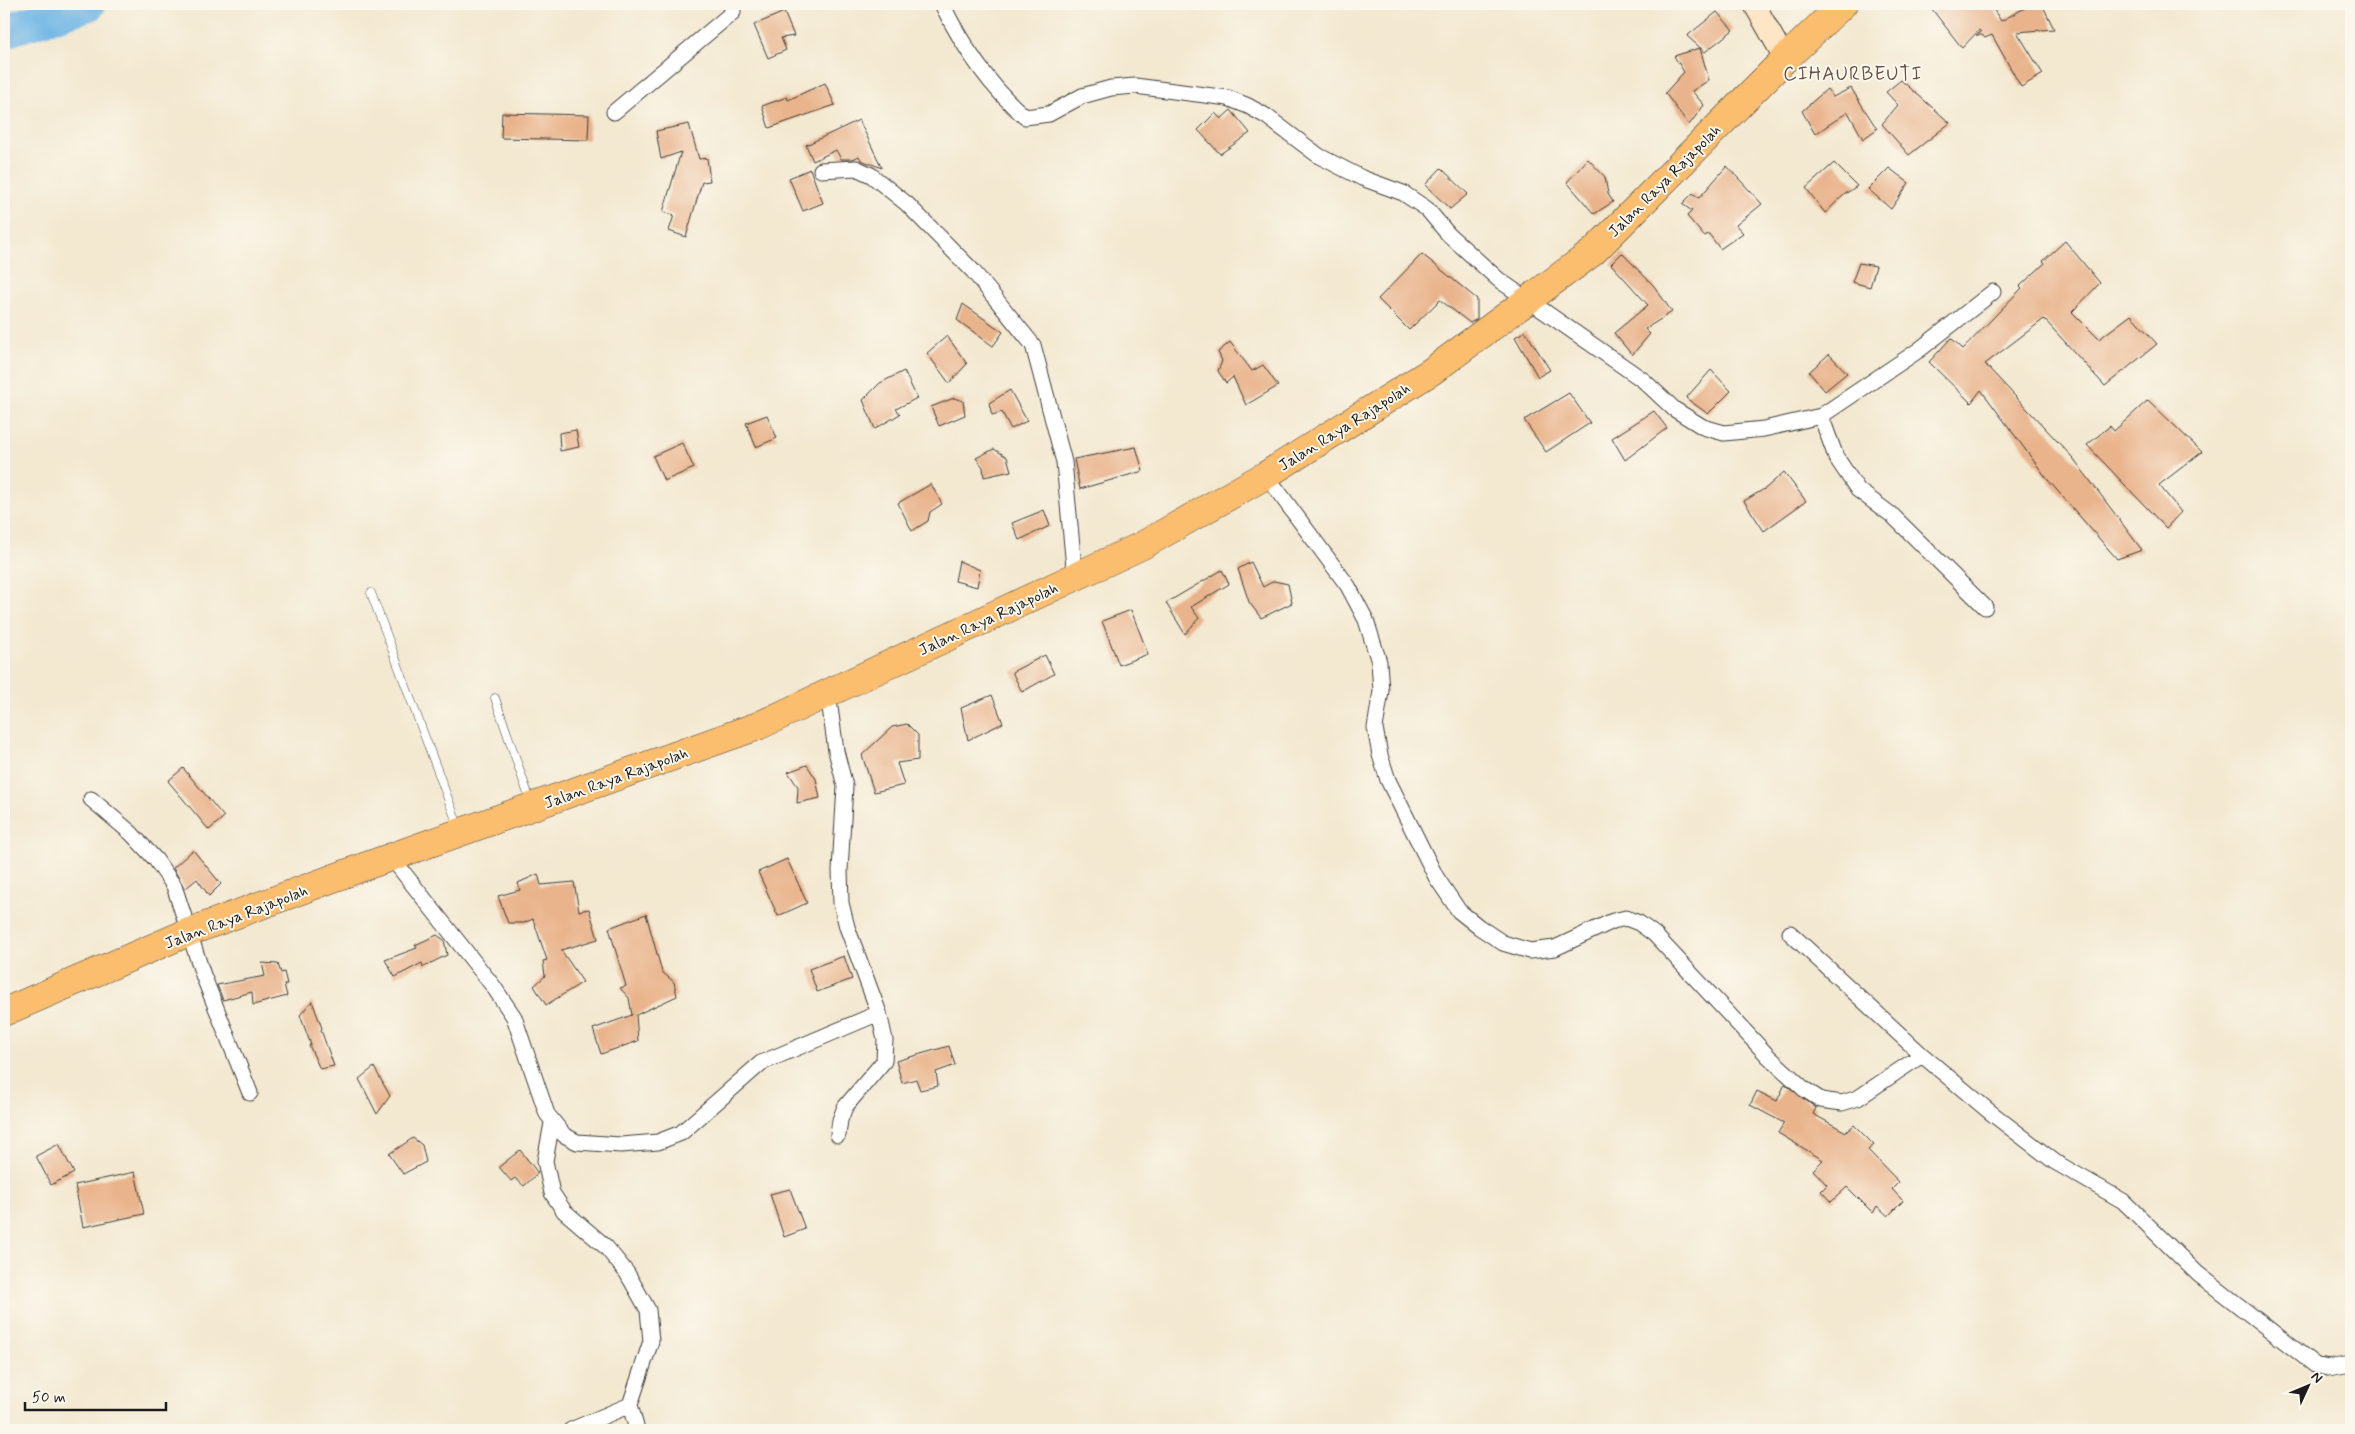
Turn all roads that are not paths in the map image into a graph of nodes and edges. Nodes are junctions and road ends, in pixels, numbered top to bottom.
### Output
1 (732, 4) edge
2 (942, 4) edge
3 (1754, 4) edge
4 (1842, 4) edge
5 (1785, 59) junction
6 (614, 112) dead end
7 (821, 170) dead end
8 (1994, 292) dead end
9 (1528, 302) junction
10 (1822, 416) junction
11 (1266, 475) junction
12 (1075, 578) junction
13 (372, 593) dead end
14 (1985, 607) dead end
15 (828, 693) junction
16 (495, 698) dead end
17 (91, 799) dead end
18 (532, 807) junction
19 (460, 832) junction
20 (391, 857) junction
21 (188, 933) junction
22 (1790, 933) dead end
23 (4, 1012) edge
24 (879, 1013) junction
25 (1922, 1055) junction
26 (250, 1093) dead end
27 (552, 1123) junction
28 (838, 1135) dead end
29 (2351, 1364) edge
30 (630, 1406) junction
31 (571, 1430) edge
32 (637, 1430) edge

1 - 6 street
2 - 9 street
3 - 5 main road
4 - 5 highway, Jalan Raya Rajapolah
5 - 9 highway, Jalan Raya Rajapolah
7 - 12 street
8 - 10 street
9 - 10 street
9 - 11 highway, Jalan Raya Rajapolah
10 - 14 street
11 - 12 highway, Jalan Raya Rajapolah
11 - 25 street
12 - 15 highway, Jalan Raya Rajapolah
13 - 19 lane
15 - 18 highway, Jalan Raya Rajapolah
15 - 24 street
16 - 18 lane
17 - 21 street
18 - 19 highway, Jalan Raya Rajapolah
19 - 20 highway, Jalan Raya Rajapolah
20 - 21 highway, Jalan Raya Rajapolah
20 - 27 street
21 - 23 highway, Jalan Raya Rajapolah
21 - 26 street
22 - 25 street
24 - 27 street
24 - 28 street
25 - 29 street
27 - 30 street
30 - 31 street
30 - 32 street

